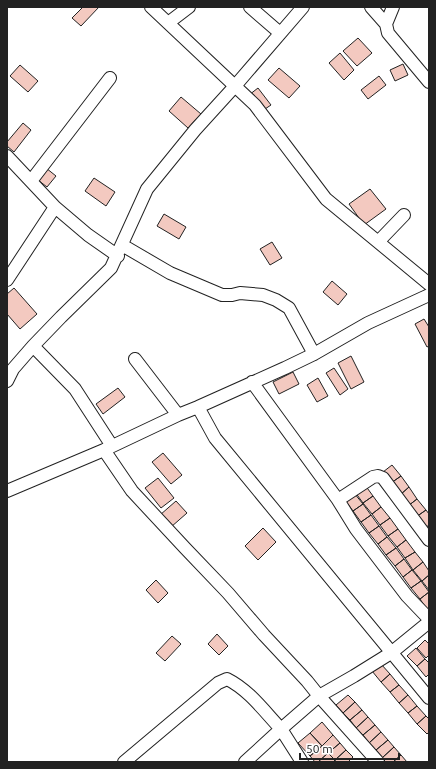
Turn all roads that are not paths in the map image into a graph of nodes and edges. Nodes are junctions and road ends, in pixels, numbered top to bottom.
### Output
1 (151, 7) edge
2 (189, 7) edge
3 (250, 7) edge
4 (303, 7) edge
5 (371, 7) edge
6 (393, 7) edge
7 (168, 23) junction
8 (386, 24) junction
9 (280, 33) junction
10 (110, 78) dead end
11 (429, 82) edge
12 (236, 86) junction
13 (7, 156) edge
14 (31, 181) junction
15 (55, 207) junction
16 (404, 215) dead end
17 (378, 242) junction
18 (120, 251) junction
19 (7, 280) edge
20 (429, 284) edge
21 (429, 295) edge
22 (33, 346) junction
23 (314, 354) junction
24 (135, 359) dead end
25 (7, 381) edge
26 (252, 382) junction
27 (198, 408) junction
28 (178, 415) junction
29 (108, 448) junction
30 (7, 491) edge
31 (338, 500) junction
32 (429, 540) edge
33 (429, 619) edge
34 (429, 622) edge
35 (391, 653) junction
36 (319, 696) junction
37 (429, 698) edge
38 (281, 729) junction
39 (124, 762) edge
40 (245, 762) edge
41 (302, 762) edge
42 (378, 762) edge

1 - 7 street
2 - 7 street
3 - 9 street
4 - 9 street
5 - 8 street
6 - 8 street
7 - 12 street
8 - 11 street
9 - 12 street
10 - 14 street
12 - 17 street
12 - 18 street
13 - 14 street
14 - 15 street
15 - 18 street
15 - 19 street
16 - 17 street
17 - 20 street
18 - 22 street
18 - 23 street
21 - 23 street
22 - 25 street
22 - 29 street
23 - 26 street
24 - 28 street
26 - 27 street
26 - 31 street
27 - 28 street
27 - 35 street
28 - 29 street
29 - 30 street
29 - 36 street
31 - 32 street
31 - 33 street
34 - 35 street
35 - 36 street
35 - 37 street
36 - 38 street
36 - 42 street
38 - 39 street
38 - 40 street
38 - 41 street

